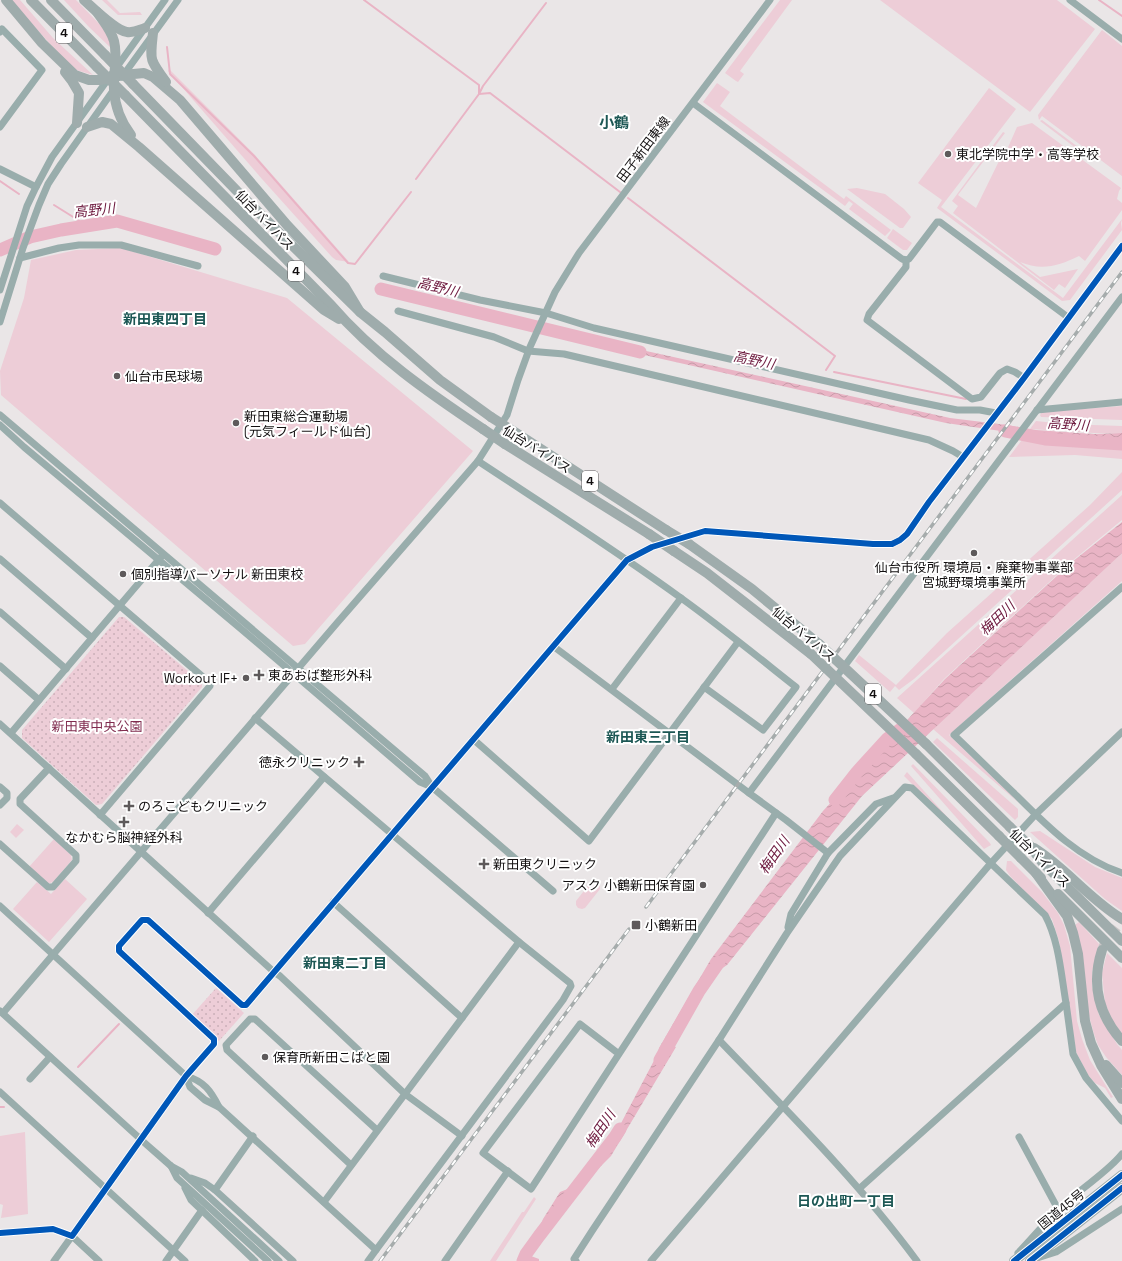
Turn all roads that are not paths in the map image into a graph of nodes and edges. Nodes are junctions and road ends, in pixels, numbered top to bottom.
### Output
1 (6, 0) edge
2 (31, 0) edge
3 (51, 0) edge
4 (84, 0) edge
5 (165, 0) edge
6 (178, 0) edge
7 (770, 0) edge
8 (1070, 0) edge
9 (97, 12) junction
10 (149, 30) junction
11 (0, 32) edge
12 (1122, 39) edge
13 (42, 43) junction
14 (116, 75) junction
15 (114, 89) junction
16 (180, 100) junction
17 (693, 103) junction
18 (77, 123) junction
19 (0, 127) edge
20 (87, 127) junction
21 (139, 147) junction
22 (0, 169) edge
23 (36, 187) junction
24 (1122, 246) edge
25 (20, 258) junction
26 (906, 260) junction
27 (198, 266) dead end
28 (383, 276) dead end
29 (0, 290) edge
30 (1122, 297) edge
31 (398, 311) dead end
32 (360, 312) junction
33 (545, 315) junction
34 (1069, 318) junction
35 (0, 322) edge
36 (349, 325) junction
37 (529, 349) junction
38 (1024, 378) junction
39 (1122, 402) edge
40 (1037, 410) junction
41 (996, 413) junction
42 (0, 415) edge
43 (0, 425) edge
44 (963, 458) junction
45 (478, 461) junction
46 (0, 503) edge
47 (164, 555) junction
48 (0, 559) edge
49 (627, 560) junction
50 (159, 561) junction
51 (1122, 587) edge
52 (681, 598) junction
53 (120, 606) junction
54 (0, 612) edge
55 (92, 638) junction
56 (738, 642) junction
57 (554, 646) junction
58 (0, 666) edge
59 (298, 668) junction
60 (66, 669) junction
61 (293, 674) junction
62 (704, 687) junction
63 (612, 689) junction
64 (39, 700) junction
65 (256, 718) junction
66 (0, 724) edge
67 (1122, 732) edge
68 (10, 733) junction
69 (670, 733) junction
70 (473, 739) junction
71 (48, 768) junction
72 (324, 777) junction
73 (0, 787) edge
74 (432, 787) junction
75 (748, 793) junction
76 (895, 797) junction
77 (0, 805) edge
78 (776, 813) junction
79 (1036, 814) junction
80 (100, 815) junction
81 (391, 834) junction
82 (0, 844) edge
83 (1030, 846) junction
84 (142, 852) junction
85 (826, 852) junction
86 (991, 863) junction
87 (1036, 873) junction
88 (1122, 873) edge
89 (553, 890) dead end
90 (333, 902) junction
91 (0, 906) edge
92 (208, 913) junction
93 (1122, 919) edge
94 (787, 934) junction
95 (1122, 941) edge
96 (519, 942) junction
97 (1102, 950) tunnel mouth
98 (54, 954) junction
99 (1122, 958) edge
100 (274, 972) junction
101 (1066, 1003) junction
102 (2, 1012) edge
103 (462, 1018) junction
104 (719, 1040) junction
105 (1122, 1041) edge
106 (1091, 1043) junction
107 (619, 1054) junction
108 (50, 1057) junction
109 (186, 1076) junction
110 (30, 1078) dead end
111 (1122, 1083) edge
112 (0, 1092) edge
113 (405, 1094) junction
114 (1122, 1098) edge
115 (219, 1107) junction
116 (783, 1107) junction
117 (1122, 1121) edge
118 (377, 1130) junction
119 (253, 1136) junction
120 (462, 1136) junction
121 (1019, 1137) dead end
122 (141, 1139) junction
123 (1122, 1154) edge
124 (351, 1165) junction
125 (171, 1166) junction
126 (1122, 1166) edge
127 (508, 1171) junction
128 (1122, 1174) edge
129 (188, 1176) junction
130 (182, 1182) junction
131 (105, 1188) junction
132 (860, 1188) junction
133 (1122, 1188) edge
134 (215, 1190) junction
135 (1122, 1192) edge
136 (1096, 1195) junction
137 (324, 1202) junction
138 (1103, 1203) junction
139 (1122, 1209) edge
140 (202, 1210) junction
141 (1059, 1211) junction
142 (0, 1233) edge
143 (72, 1236) junction
144 (376, 1250) junction
145 (173, 1251) junction
146 (268, 1258) edge
147 (1031, 1260) edge
148 (54, 1261) edge
149 (99, 1261) edge
150 (166, 1261) edge
151 (185, 1261) edge
152 (255, 1261) edge
153 (279, 1261) edge
154 (293, 1261) edge
155 (368, 1261) edge
156 (445, 1261) edge
157 (576, 1261) edge
158 (651, 1261) edge
159 (917, 1261) edge
160 (1013, 1261) edge

1 - 13 highway
2 - 36 highway, 仙台バイパス / 4, bridge
3 - 32 highway, 仙台バイパス / 4, bridge
4 - 9 highway
5 - 10 street
6 - 10 street
7 - 17 street, 田子新田東線
8 - 12 street
9 - 10 highway
9 - 14 highway
10 - 14 street
10 - 16 highway
11 - 19 street
13 - 14 highway
13 - 18 highway
14 - 15 highway
14 - 16 highway
14 - 18 street
15 - 20 street
15 - 21 highway
16 - 32 highway
17 - 26 street
17 - 33 street, 田子新田東線
18 - 23 street
20 - 21 highway
20 - 25 street
21 - 36 highway
22 - 23 street
23 - 29 street
24 - 34 street
25 - 27 street
25 - 35 street
26 - 34 street
26 - 38 street
28 - 33 street
30 - 40 street
31 - 37 street
32 - 83 highway, 仙台バイパス / 4, bridge
33 - 37 street, 田子新田東線
33 - 41 street
34 - 38 street
36 - 87 highway, 仙台バイパス / 4, bridge
37 - 44 street
37 - 45 street, 田子新田東線
38 - 41 street
39 - 40 street
40 - 75 street
41 - 44 street
42 - 47 street
43 - 50 street
44 - 49 street
45 - 49 street
45 - 59 street, 田子新田東線
46 - 53 street
47 - 50 street
47 - 59 street
48 - 55 street
49 - 52 street
49 - 57 street
50 - 53 street
50 - 61 street
51 - 79 street
52 - 56 street
52 - 63 street
53 - 55 street
53 - 80 street
54 - 60 street
55 - 60 street
56 - 62 street
56 - 62 street
57 - 63 street
57 - 70 street
58 - 64 street
59 - 61 street, 田子新田東線
59 - 74 street
60 - 64 street
61 - 65 street, 田子新田東線
61 - 74 street
62 - 69 street
63 - 69 street
64 - 68 street
65 - 72 street
65 - 84 street, 田子新田東線
66 - 68 street
67 - 79 street
68 - 71 street
69 - 70 street
69 - 75 street
70 - 74 street
71 - 80 street
71 - 82 street
72 - 81 street
72 - 92 street
73 - 77 street
74 - 81 street
74 - 89 street
75 - 78 street
76 - 85 street
76 - 86 street
76 - 94 street
78 - 85 street
78 - 107 street
79 - 86 street
79 - 88 street
80 - 84 street
81 - 90 street
81 - 96 street
83 - 93 highway
83 - 95 highway, 仙台バイパス / 4
84 - 92 street
84 - 98 street, 田子新田東線
85 - 94 street
86 - 101 street
86 - 116 street
87 - 99 highway, 仙台バイパス / 4
87 - 106 highway
90 - 100 street
90 - 103 street
91 - 98 street
92 - 100 street
94 - 104 street
96 - 103 street
96 - 120 street
97 - 105 highway
98 - 102 street, 田子新田東線
98 - 109 street
100 - 109 street
100 - 113 street
101 - 117 street
101 - 132 street
102 - 108 street
103 - 113 street
104 - 116 street
104 - 157 street
106 - 111 highway
106 - 114 highway
107 - 127 street
107 - 127 street
108 - 110 street
108 - 122 street
109 - 115 street
109 - 115 street
109 - 122 street
112 - 131 street
113 - 118 street
113 - 120 street
115 - 119 street
116 - 132 street
116 - 158 street
118 - 124 street
118 - 124 street
119 - 134 street
119 - 137 street
120 - 144 street
121 - 141 street
122 - 125 street
122 - 131 street
123 - 141 street
124 - 137 street
125 - 129 street
125 - 130 street
126 - 136 highway
127 - 156 street
128 - 136 highway, 国道45号
129 - 134 street
129 - 146 street
130 - 140 street
130 - 146 street
131 - 143 street
131 - 145 street
132 - 159 street
133 - 138 highway, 国道45号
134 - 154 street
135 - 138 highway
136 - 160 highway, 国道45号
137 - 144 street
138 - 147 highway, 国道45号
139 - 147 street
140 - 145 street
140 - 152 street
141 - 160 street
142 - 143 street
143 - 148 street
143 - 149 street
144 - 155 street
145 - 150 street
145 - 151 street
146 - 153 street

